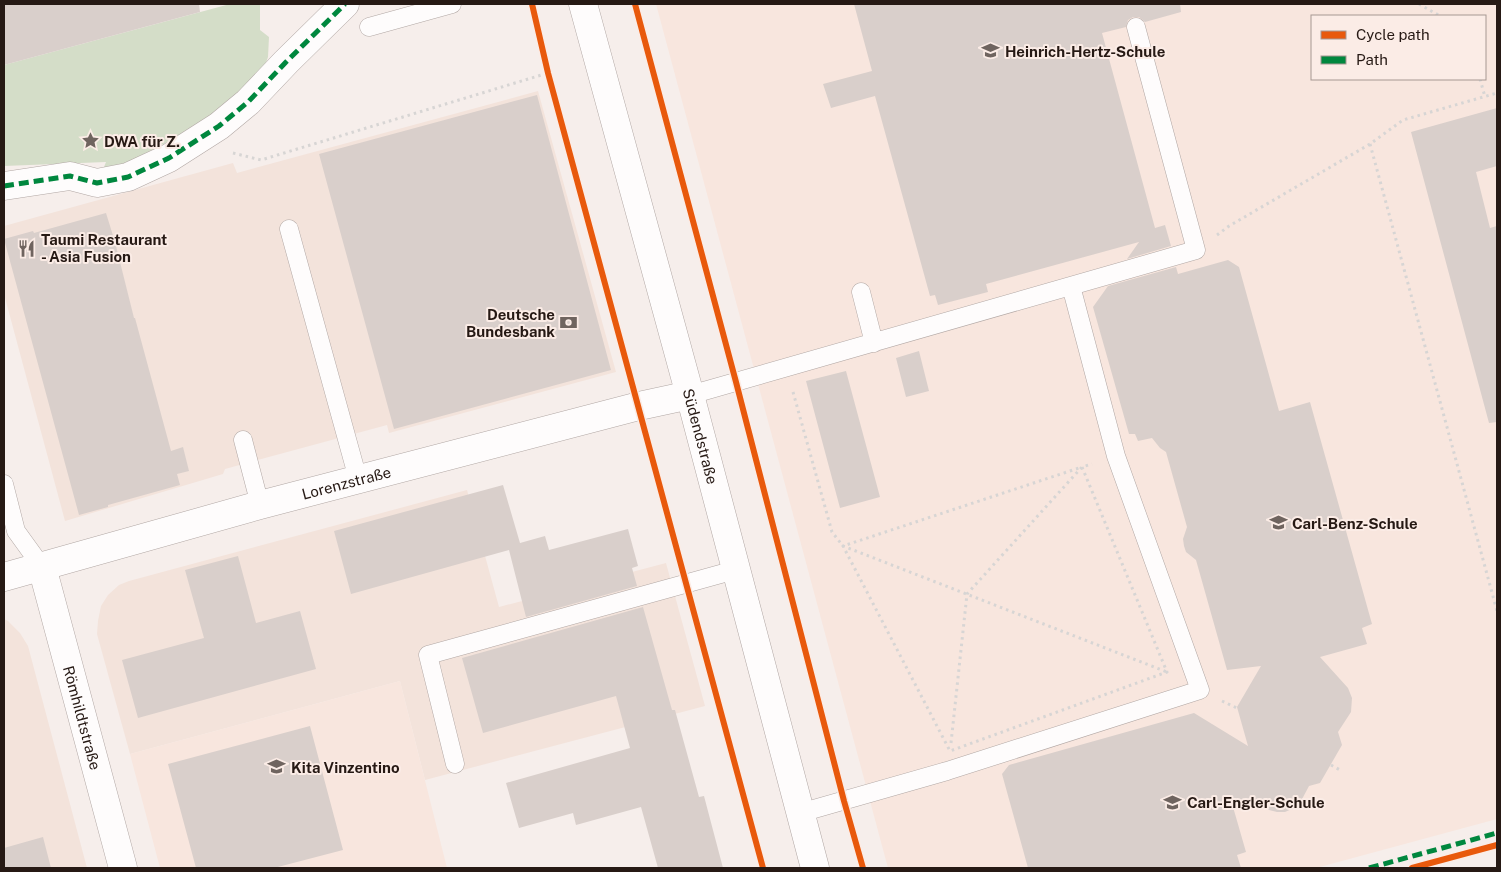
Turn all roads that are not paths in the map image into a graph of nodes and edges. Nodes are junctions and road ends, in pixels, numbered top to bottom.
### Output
1 (345, 4) edge
2 (452, 4) edge
3 (583, 4) edge
4 (369, 27) dead end
5 (1136, 27) dead end
6 (4, 186) edge
7 (290, 229) dead end
8 (1071, 286) junction
9 (861, 292) dead end
10 (874, 342) junction
11 (690, 395) junction
12 (244, 440) dead end
13 (358, 479) junction
14 (4, 484) edge
15 (260, 505) junction
16 (42, 567) junction
17 (735, 570) junction
18 (4, 577) edge
19 (455, 764) dead end
20 (800, 814) junction
21 (123, 868) edge
22 (815, 868) edge

1 - 6 street
2 - 4 lane
3 - 11 street, Südendstraße
5 - 8 lane
7 - 13 lane
8 - 10 lane
8 - 20 lane
9 - 10 lane
10 - 11 lane
11 - 13 street, Lorenzstraße
11 - 17 street, Südendstraße
12 - 15 lane
13 - 15 street, Lorenzstraße
14 - 16 lane
15 - 16 street, Lorenzstraße
16 - 18 street, Lorenzstraße
16 - 21 street, Römhildtstraße
17 - 19 lane
17 - 20 street, Südendstraße
20 - 22 street, Südendstraße

